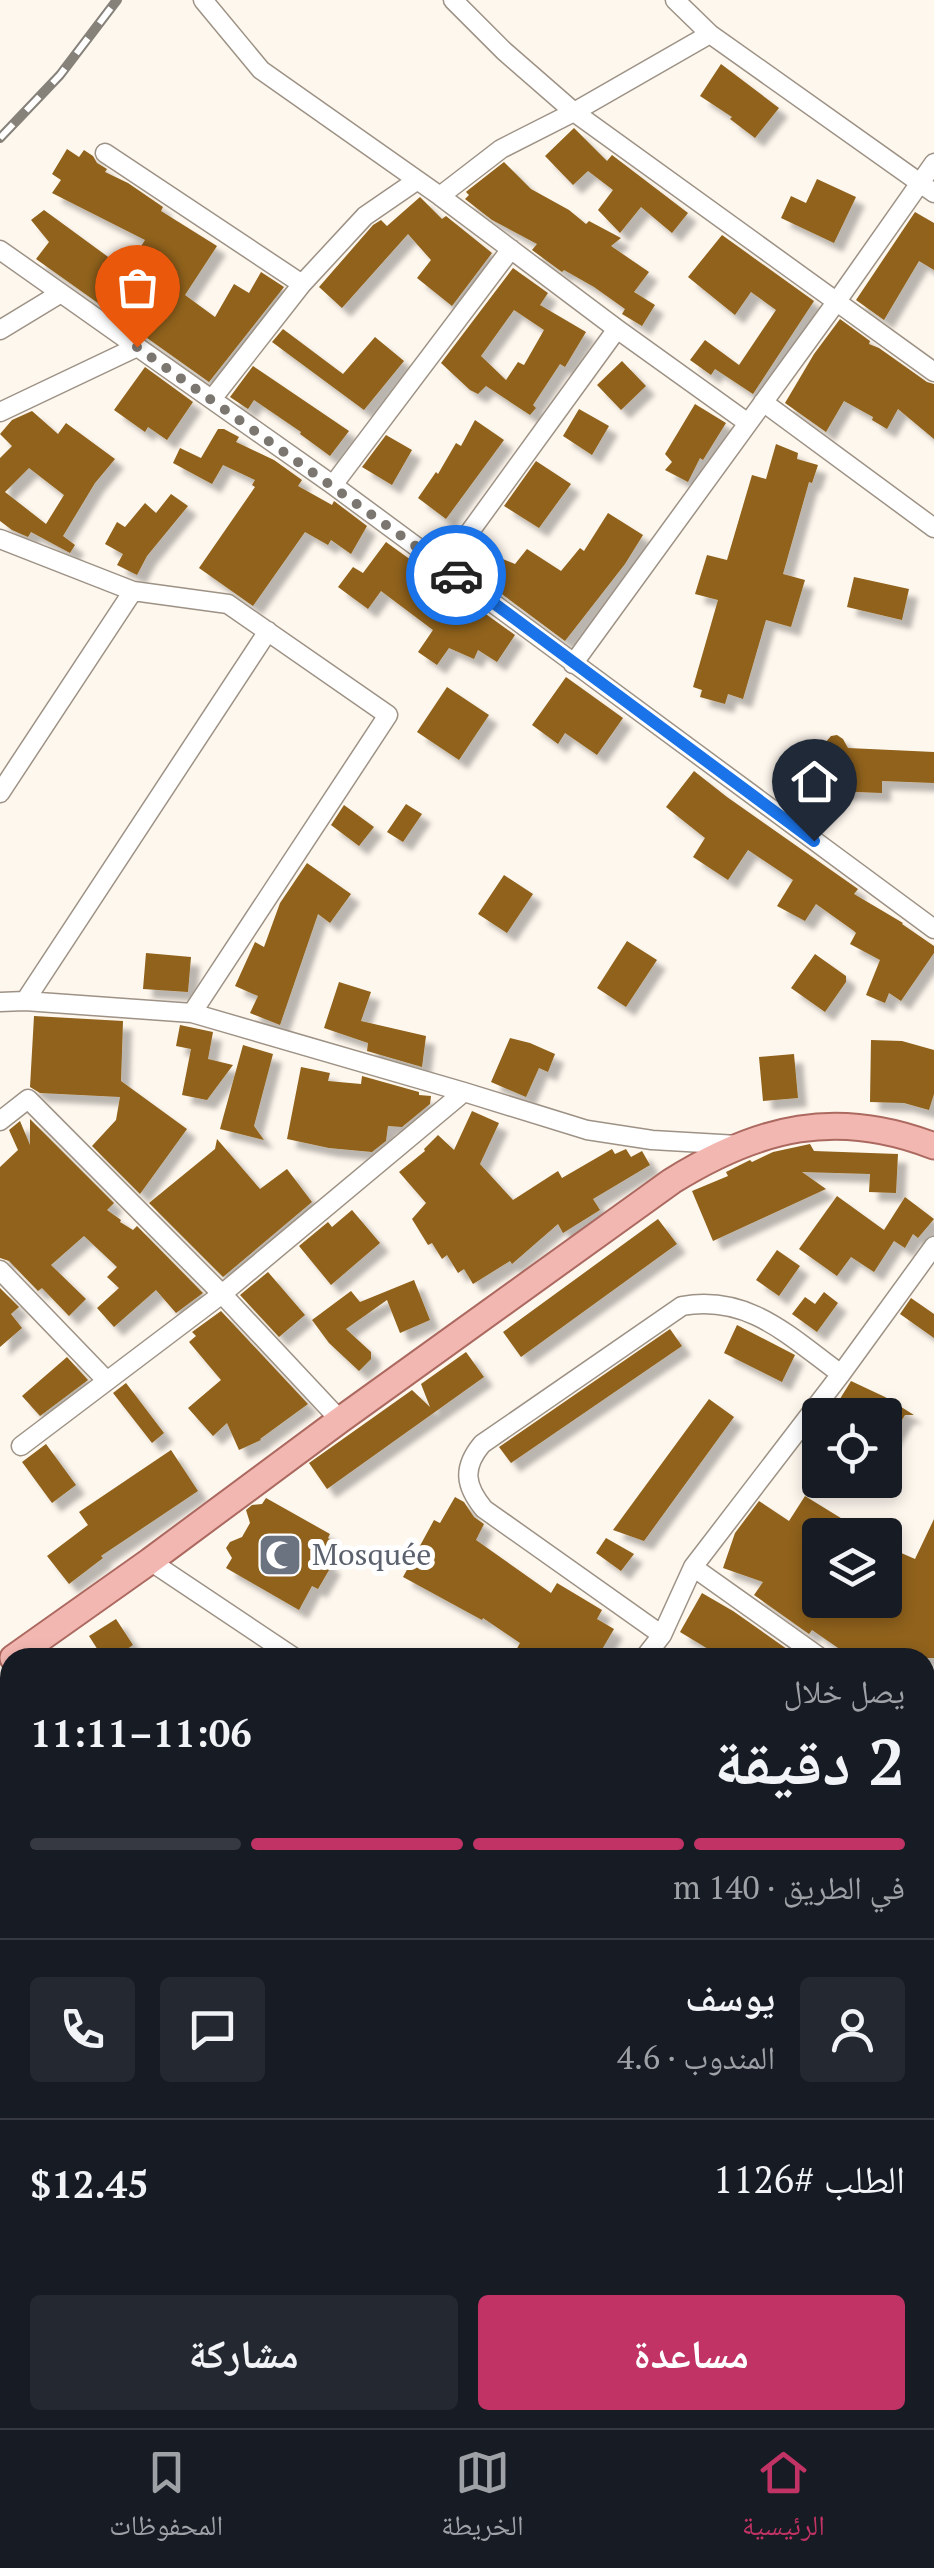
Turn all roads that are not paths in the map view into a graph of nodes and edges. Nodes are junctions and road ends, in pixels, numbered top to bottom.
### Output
1 (203, 0) edge
2 (453, 0) edge
3 (675, 0) edge
4 (710, 34) junction
5 (574, 112) junction
6 (105, 153) dead end
7 (934, 163) edge
8 (416, 180) junction
9 (927, 188) edge
10 (440, 196) junction
11 (511, 249) junction
12 (0, 250) edge
13 (302, 284) junction
14 (61, 293) junction
15 (838, 301) junction
16 (617, 329) junction
17 (0, 330) edge
18 (137, 347) junction
19 (934, 372) edge
20 (212, 399) junction
21 (763, 402) junction
22 (0, 412) edge
23 (748, 422) junction
24 (333, 485) junction
25 (934, 528) edge
26 (0, 539) edge
27 (445, 566) junction
28 (133, 591) junction
29 (268, 631) junction
30 (573, 664) junction
31 (0, 793) edge
32 (934, 929) edge
33 (25, 1001) junction
34 (0, 1002) edge
35 (192, 1013) junction
36 (464, 1092) junction
37 (0, 1122) edge
38 (739, 1145) junction
39 (934, 1146) edge
40 (934, 1246) edge
41 (0, 1270) edge
42 (222, 1294) junction
43 (841, 1374) junction
44 (107, 1382) junction
45 (340, 1420) junction
46 (21, 1446) dead end
47 (150, 1561) junction
48 (693, 1567) junction
49 (662, 1634) junction
50 (27, 1648) edge
51 (280, 1648) edge
52 (652, 1648) edge
53 (807, 1648) edge

1 - 8 street
2 - 5 street
3 - 4 street
4 - 5 street
4 - 9 street
5 - 10 street
5 - 15 street
6 - 13 street
7 - 9 street
8 - 10 street
8 - 13 street
9 - 15 street
10 - 11 street
11 - 16 street
11 - 24 street
12 - 14 street
13 - 20 street
14 - 17 street
14 - 18 street
15 - 19 street
15 - 21 street
16 - 23 street
16 - 27 street
18 - 20 street
18 - 22 street
20 - 24 street
21 - 23 street
21 - 25 street
23 - 30 street
24 - 27 street
26 - 28 street
27 - 30 street
28 - 29 street
28 - 31 street
29 - 33 street
29 - 35 street
30 - 32 street
33 - 34 street
33 - 35 street
35 - 36 street
36 - 38 street
36 - 42 street
37 - 42 street
38 - 39 main road
38 - 45 main road
40 - 43 street
41 - 44 street
42 - 44 street
42 - 45 street
43 - 48 street
43 - 49 street
44 - 46 street
45 - 47 main road
47 - 50 main road
47 - 51 street
48 - 49 street
48 - 53 street
49 - 52 street

